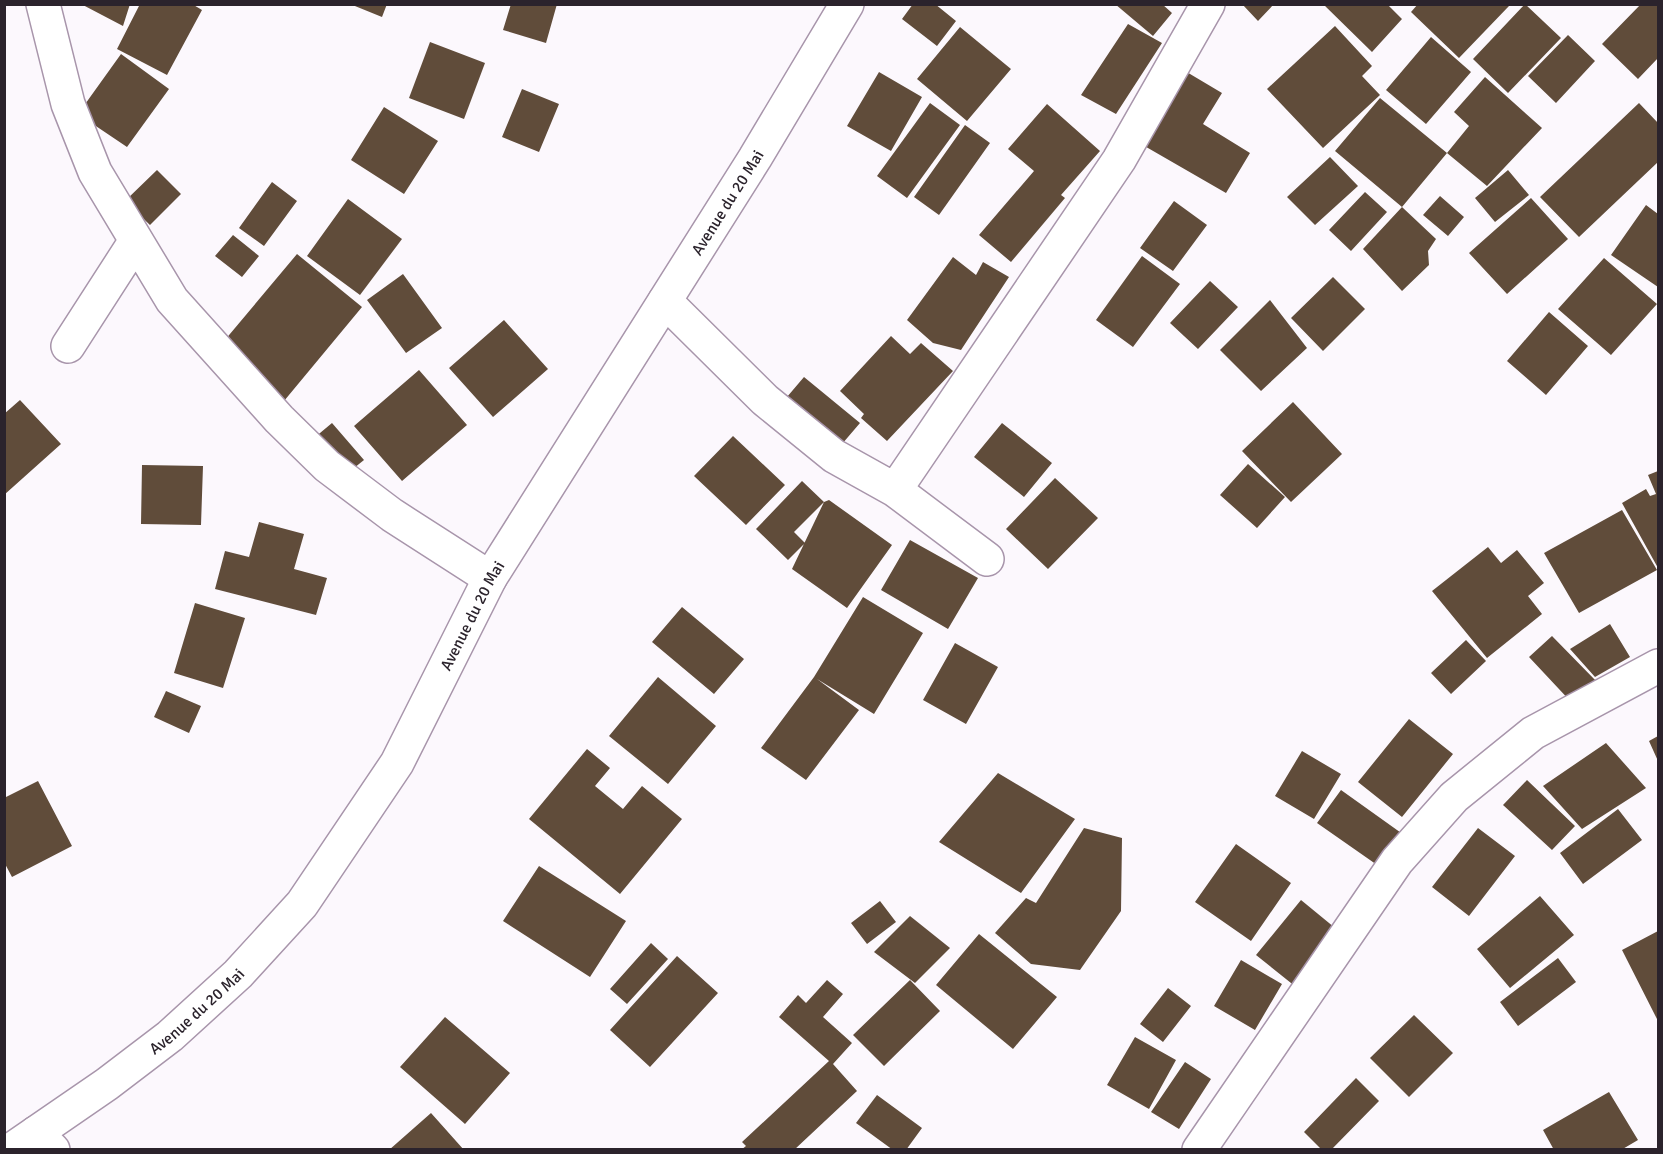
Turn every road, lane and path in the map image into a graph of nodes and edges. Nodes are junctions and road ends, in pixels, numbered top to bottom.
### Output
1 (43, 4) edge
2 (847, 4) edge
3 (1208, 4) edge
4 (135, 242) junction
5 (665, 301) junction
6 (68, 346) dead end
7 (895, 490) junction
8 (987, 559) dead end
9 (490, 578) junction
10 (1659, 666) edge
11 (33, 1144) edge
12 (1199, 1149) edge

1 - 4 street
2 - 5 street, Avenue du 20 Mai
3 - 7 street
4 - 6 street
4 - 9 street
5 - 7 street
5 - 9 street, Avenue du 20 Mai
7 - 8 street
9 - 11 street, Avenue du 20 Mai
10 - 12 street

